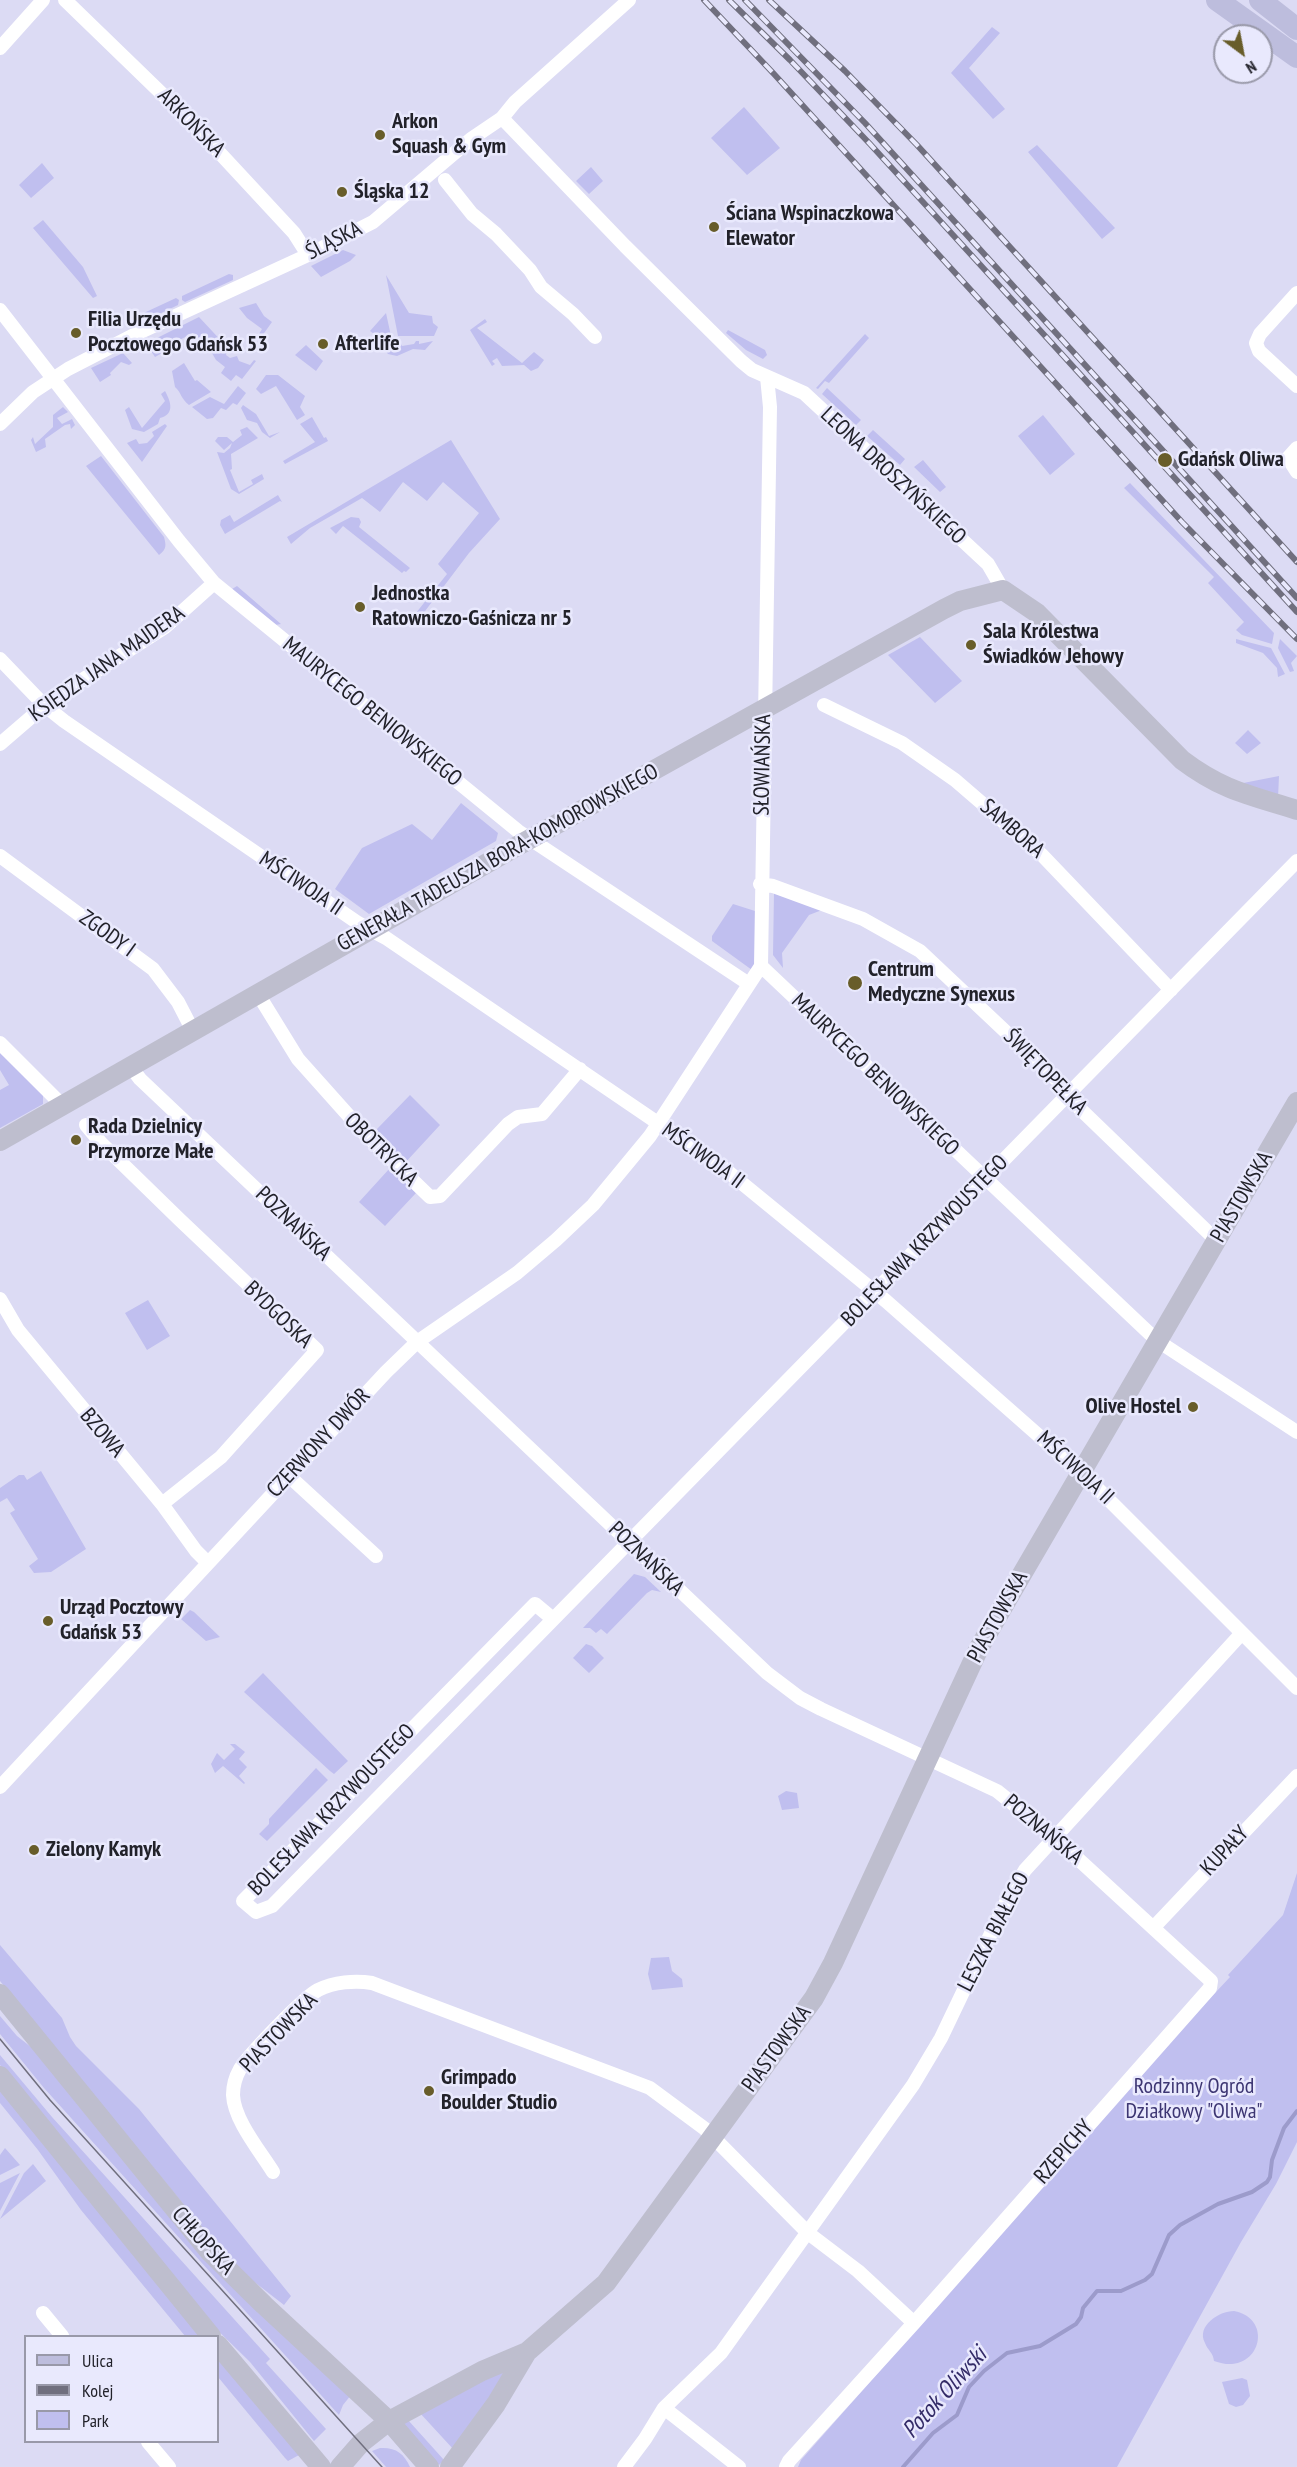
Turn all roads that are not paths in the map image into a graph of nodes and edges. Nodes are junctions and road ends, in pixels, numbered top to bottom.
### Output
1 (43, 0) edge
2 (65, 0) edge
3 (628, 0) edge
4 (1217, 0) edge
5 (1260, 0) edge
6 (1297, 29) edge
7 (0, 48) edge
8 (1297, 57) edge
9 (502, 118) junction
10 (445, 180) dead end
11 (308, 255) junction
12 (1297, 293) edge
13 (0, 310) edge
14 (594, 337) dead end
15 (766, 377) junction
16 (52, 378) junction
17 (1297, 386) edge
18 (0, 424) edge
19 (1293, 453) edge
20 (1297, 472) edge
21 (214, 583) junction
22 (1003, 590) junction
23 (0, 659) edge
24 (44, 705) junction
25 (824, 705) dead end
26 (764, 709) junction
27 (0, 744) edge
28 (1297, 810) edge
29 (531, 838) junction
30 (0, 856) edge
31 (1297, 861) edge
32 (760, 884) junction
33 (370, 929) junction
34 (761, 966) junction
35 (749, 984) junction
36 (1171, 990) junction
37 (258, 994) junction
38 (193, 1031) junction
39 (0, 1043) edge
40 (131, 1066) junction
41 (580, 1069) junction
42 (1068, 1095) junction
43 (1297, 1102) edge
44 (62, 1106) junction
45 (658, 1123) junction
46 (86, 1125) dead end
47 (0, 1141) edge
48 (985, 1180) junction
49 (1217, 1241) junction
50 (874, 1293) junction
51 (0, 1299) edge
52 (1158, 1341) junction
53 (417, 1342) junction
54 (1297, 1432) edge
55 (1081, 1472) junction
56 (290, 1476) junction
57 (162, 1504) junction
58 (630, 1542) junction
59 (376, 1556) dead end
60 (208, 1563) junction
61 (553, 1619) junction
62 (1242, 1633) junction
63 (1297, 1688) edge
64 (927, 1757) junction
65 (1297, 1776) edge
66 (0, 1787) edge
67 (1053, 1836) junction
68 (1153, 1928) junction
69 (1211, 1982) joint
70 (0, 1994) edge
71 (0, 2076) edge
72 (713, 2137) junction
73 (273, 2172) dead end
74 (808, 2233) junction
75 (43, 2313) dead end
76 (914, 2323) junction
77 (60, 2335) edge
78 (209, 2335) edge
79 (219, 2345) edge
80 (527, 2352) junction
81 (664, 2408) junction
82 (389, 2421) junction
83 (149, 2443) edge
84 (169, 2467) edge
85 (321, 2467) edge
86 (340, 2467) edge
87 (429, 2467) edge
88 (450, 2467) edge
89 (624, 2467) edge
90 (739, 2467) edge
91 (786, 2467) edge

1 - 7 street
2 - 11 street, ARKOŃSKA
3 - 9 street, ŚLĄSKA
4 - 8 main road
5 - 6 main road
9 - 11 street, ŚLĄSKA
9 - 15 street, LEONA DROSZYŃSKIEGO
10 - 14 street
11 - 16 street, ŚLĄSKA
12 - 17 street
13 - 16 street, MAURYCEGO BENIOWSKIEGO
15 - 22 street, LEONA DROSZYŃSKIEGO
15 - 26 street, SŁOWIAŃSKA
16 - 18 street, ŚLĄSKA
16 - 21 street, MAURYCEGO BENIOWSKIEGO
19 - 20 street
21 - 24 street, KSIĘDZA JANA MAJDERA
21 - 29 street, MAURYCEGO BENIOWSKIEGO
22 - 26 street, GENERAŁA TADEUSZA BORA-KOMOROWSKIEGO
22 - 28 street, LEONA DROSZYŃSKIEGO
23 - 24 street, MŚCIWOJA II
24 - 27 street, KSIĘDZA JANA MAJDERA
24 - 33 street, MŚCIWOJA II
25 - 36 street, SAMBORA
26 - 29 street, GENERAŁA TADEUSZA BORA-KOMOROWSKIEGO
26 - 32 street, SŁOWIAŃSKA
29 - 33 street, GENERAŁA TADEUSZA BORA-KOMOROWSKIEGO
29 - 35 street, MAURYCEGO BENIOWSKIEGO
30 - 38 street, ZGODY I
31 - 36 street, BOLESŁAWA KRZYWOUSTEGO
32 - 34 street, SŁOWIAŃSKA
32 - 42 street, ŚWIĘTOPEŁKA
33 - 37 street, GENERAŁA TADEUSZA BORA-KOMOROWSKIEGO
33 - 41 street, MŚCIWOJA II
34 - 35 street
34 - 48 street, MAURYCEGO BENIOWSKIEGO
35 - 45 street
36 - 42 street, BOLESŁAWA KRZYWOUSTEGO
37 - 38 street, GENERAŁA TADEUSZA BORA-KOMOROWSKIEGO
37 - 41 street, OBOTRYCKA
38 - 40 street, GENERAŁA TADEUSZA BORA-KOMOROWSKIEGO
39 - 44 street
40 - 44 street, GENERAŁA TADEUSZA BORA-KOMOROWSKIEGO
40 - 53 street, POZNAŃSKA
41 - 45 street, MŚCIWOJA II
42 - 48 street, BOLESŁAWA KRZYWOUSTEGO
42 - 49 street, ŚWIĘTOPEŁKA
43 - 49 street, PIASTOWSKA
44 - 47 street, GENERAŁA TADEUSZA BORA-KOMOROWSKIEGO
45 - 50 street, MŚCIWOJA II
45 - 53 street, CZERWONY DWÓR
46 - 57 street, BYDGOSKA
48 - 50 street, BOLESŁAWA KRZYWOUSTEGO
48 - 52 street, MAURYCEGO BENIOWSKIEGO
49 - 52 street, PIASTOWSKA
50 - 55 street, MŚCIWOJA II
50 - 58 street, BOLESŁAWA KRZYWOUSTEGO
51 - 57 street, BZOWA
52 - 54 street, MAURYCEGO BENIOWSKIEGO
52 - 55 street, PIASTOWSKA
53 - 56 street, CZERWONY DWÓR
53 - 58 street, POZNAŃSKA
55 - 62 street, MŚCIWOJA II
55 - 64 street, PIASTOWSKA
56 - 59 street
56 - 60 street, CZERWONY DWÓR
57 - 60 street, BZOWA
58 - 61 street, BOLESŁAWA KRZYWOUSTEGO
58 - 64 street, POZNAŃSKA
60 - 66 street, CZERWONY DWÓR
61 - 61 street, BOLESŁAWA KRZYWOUSTEGO
62 - 63 street, MŚCIWOJA II
62 - 67 street, LESZKA BIAŁEGO
64 - 67 street, POZNAŃSKA
64 - 72 street, PIASTOWSKA
65 - 68 street, KUPAŁY
67 - 68 street, POZNAŃSKA
67 - 74 street, LESZKA BIAŁEGO
68 - 69 street, POZNAŃSKA
69 - 76 street, RZEPICHY
70 - 82 street, CHŁOPSKA
71 - 78 street
72 - 73 street, PIASTOWSKA
72 - 74 street
72 - 80 street, PIASTOWSKA
74 - 76 street
74 - 81 street, LESZKA BIAŁEGO
75 - 77 street
76 - 91 street, RZEPICHY
79 - 85 street
80 - 82 street, PIASTOWSKA
80 - 88 street, PIASTOWSKA
81 - 89 street, LESZKA BIAŁEGO
81 - 90 street
82 - 86 street, PIASTOWSKA
82 - 87 street, CHŁOPSKA
83 - 84 street

